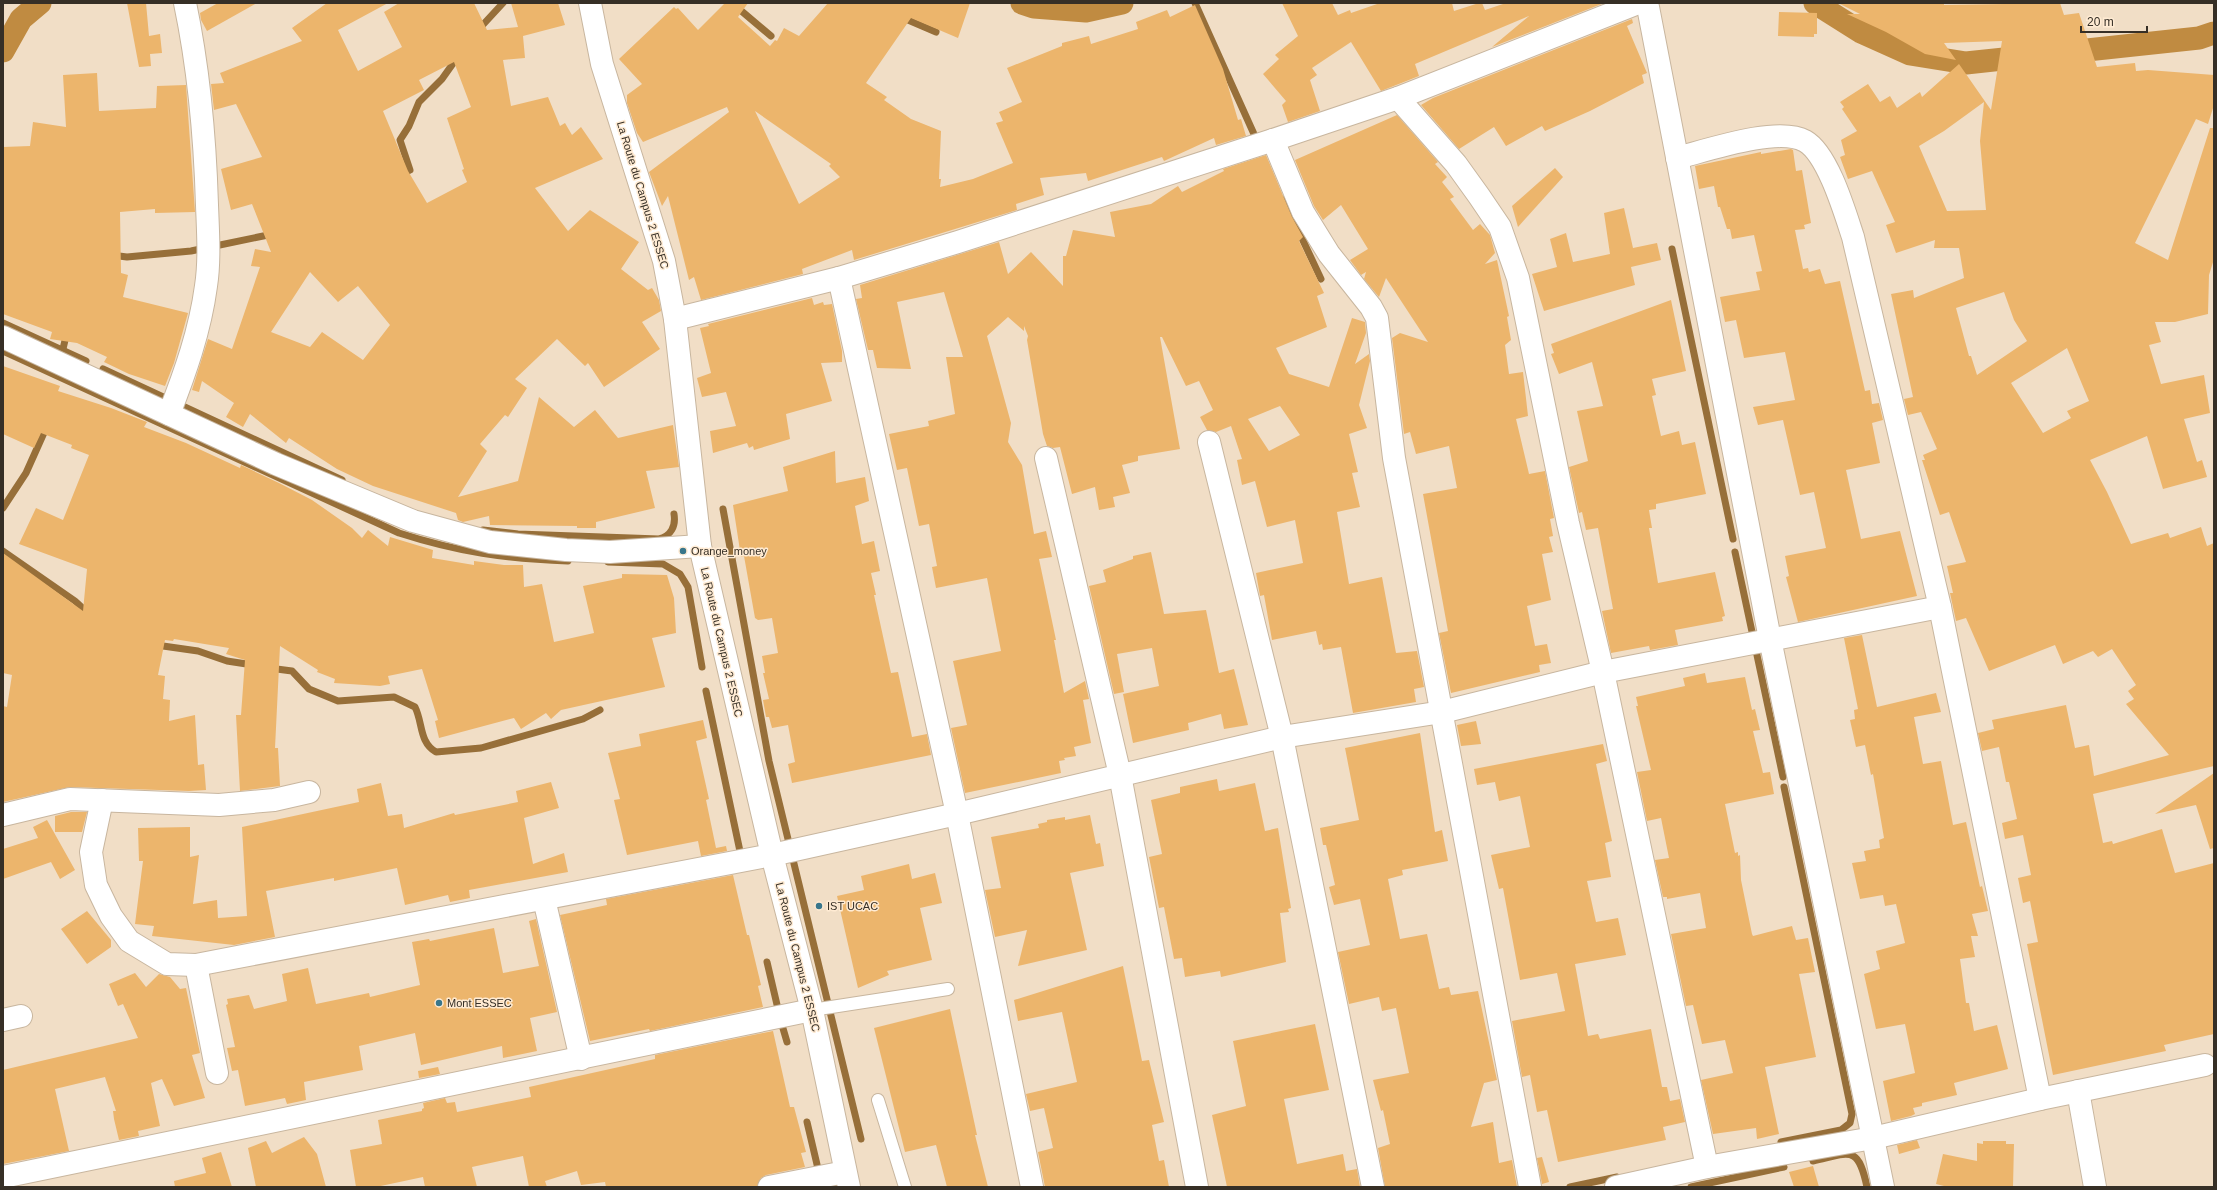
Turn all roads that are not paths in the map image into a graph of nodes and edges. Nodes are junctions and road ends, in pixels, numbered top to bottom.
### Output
1 (185, 3) edge
2 (590, 3) edge
3 (1638, 3) edge
4 (1644, 3) edge
5 (1398, 98) junction
6 (1273, 140) junction
7 (1677, 158) junction
8 (839, 278) junction
9 (675, 319) junction
10 (3, 337) edge
11 (169, 414) junction
12 (1208, 442) dead end
13 (1046, 458) dead end
14 (700, 546) junction
15 (1940, 606) junction
16 (1770, 639) junction
17 (1603, 672) junction
18 (1442, 712) junction
19 (1282, 737) junction
20 (1120, 775) junction
21 (309, 792) dead end
22 (102, 800) junction
23 (957, 814) junction
24 (3, 815) edge
25 (772, 855) junction
26 (544, 899) junction
27 (196, 965) junction
28 (948, 989) dead end
29 (812, 1010) junction
30 (581, 1059) junction
31 (2205, 1065) dead end
32 (217, 1074) dead end
33 (2078, 1091) junction
34 (2040, 1099) junction
35 (878, 1100) dead end
36 (1873, 1138) junction
37 (1707, 1167) junction
38 (3, 1177) edge
39 (847, 1179) edge
40 (769, 1187) edge
41 (905, 1187) edge
42 (1032, 1187) edge
43 (1197, 1187) edge
44 (1373, 1187) edge
45 (1530, 1187) edge
46 (1616, 1187) edge
47 (1883, 1187) edge
48 (2095, 1187) edge

1 - 11 street
2 - 9 street, La Route du Campus 2 ESSEC
3 - 5 street
4 - 7 street
5 - 6 street
5 - 17 street
6 - 8 street
6 - 18 street
7 - 15 street
7 - 16 street
8 - 9 street
8 - 23 street
9 - 14 street, La Route du Campus 2 ESSEC
10 - 11 street
11 - 14 street
12 - 19 street
13 - 20 street
14 - 25 street, La Route du Campus 2 ESSEC
15 - 16 street
15 - 34 street
16 - 17 street
16 - 36 street
17 - 18 street
17 - 37 street
18 - 19 street
18 - 45 street
19 - 20 street
19 - 44 street
20 - 23 street
20 - 43 street
21 - 22 street
22 - 24 street
22 - 27 street
23 - 25 street
23 - 42 street
25 - 26 street
25 - 29 street, La Route du Campus 2 ESSEC
26 - 27 street
26 - 30 street
27 - 32 street
28 - 29 lane
29 - 30 street
29 - 39 street, La Route du Campus 2 ESSEC
30 - 38 street
31 - 33 street
33 - 34 street
33 - 48 street
34 - 36 street
35 - 41 lane
36 - 37 street
36 - 47 street
37 - 46 street
39 - 40 street

